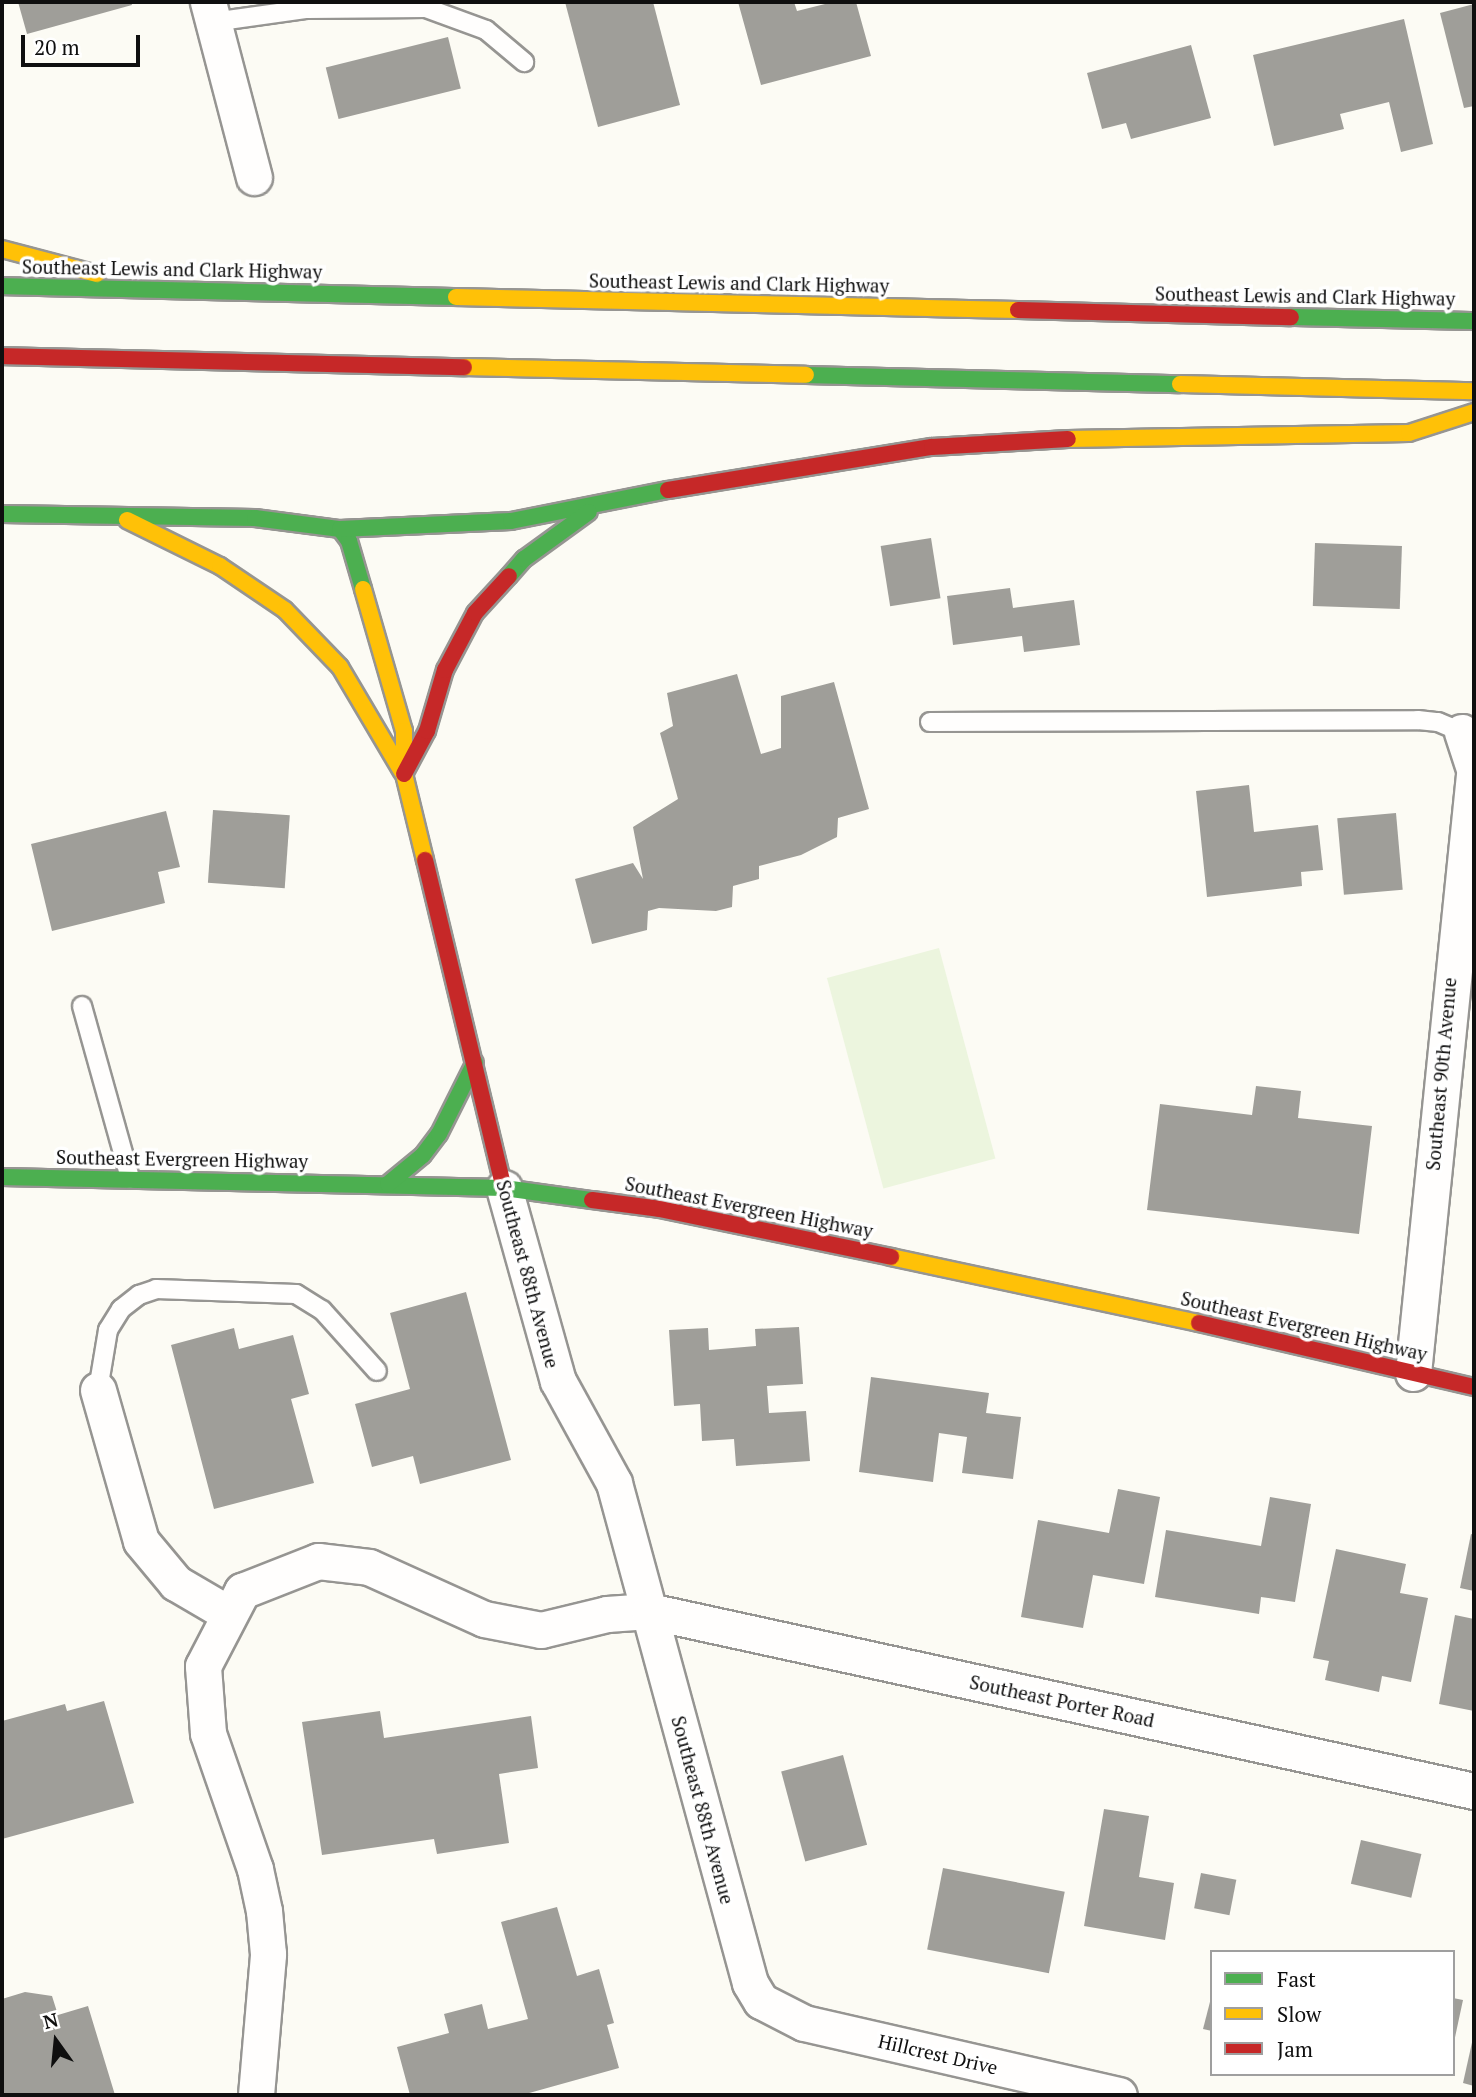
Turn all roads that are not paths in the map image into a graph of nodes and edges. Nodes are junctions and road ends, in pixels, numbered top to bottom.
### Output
1 (210, 12) edge
2 (524, 62) dead end
3 (254, 177) dead end
4 (2, 249) edge
5 (2, 286) edge
6 (146, 289) junction
7 (1474, 321) edge
8 (2, 356) edge
9 (1474, 391) edge
10 (1474, 412) edge
11 (596, 506) junction
12 (2, 514) edge
13 (120, 517) junction
14 (340, 529) junction
15 (930, 722) dead end
16 (1462, 732) joint
17 (1474, 768) edge
18 (404, 774) junction
19 (1474, 775) edge
20 (82, 1006) dead end
21 (475, 1062) junction
22 (2, 1177) edge
23 (130, 1178) junction
24 (388, 1184) junction
25 (504, 1188) junction
26 (377, 1371) dead end
27 (1413, 1373) junction
28 (1474, 1387) edge
29 (98, 1390) joint
30 (649, 1611) junction
31 (229, 1614) junction
32 (1474, 1791) edge
33 (761, 2001) joint
34 (256, 2095) edge
35 (1119, 2095) edge

1 - 2 lane
1 - 3 street
4 - 6 main road
5 - 6 main road, Southeast Lewis and Clark Highway
6 - 7 main road, Southeast Lewis and Clark Highway
8 - 9 main road
10 - 11 main road
11 - 14 main road
11 - 18 main road
12 - 13 main road
13 - 14 main road
13 - 18 main road
14 - 18 main road
15 - 16 lane
16 - 17 street
18 - 21 main road, Southeast 88th Avenue
19 - 27 street, Southeast 90th Avenue
20 - 23 lane
21 - 24 main road
21 - 25 main road, Southeast 88th Avenue
22 - 23 main road, Southeast Evergreen Highway
23 - 24 main road, Southeast Evergreen Highway
24 - 25 main road, Southeast Evergreen Highway
25 - 27 main road, Southeast Evergreen Highway
25 - 30 street, Southeast 88th Avenue
26 - 29 lane
27 - 28 main road, Southeast Evergreen Highway
29 - 31 street
30 - 31 street, Southeast Porter Road
30 - 32 street, Southeast Porter Road
30 - 33 street, Southeast 88th Avenue
31 - 34 street, Southeast Porter Road
33 - 35 street, Hillcrest Drive

